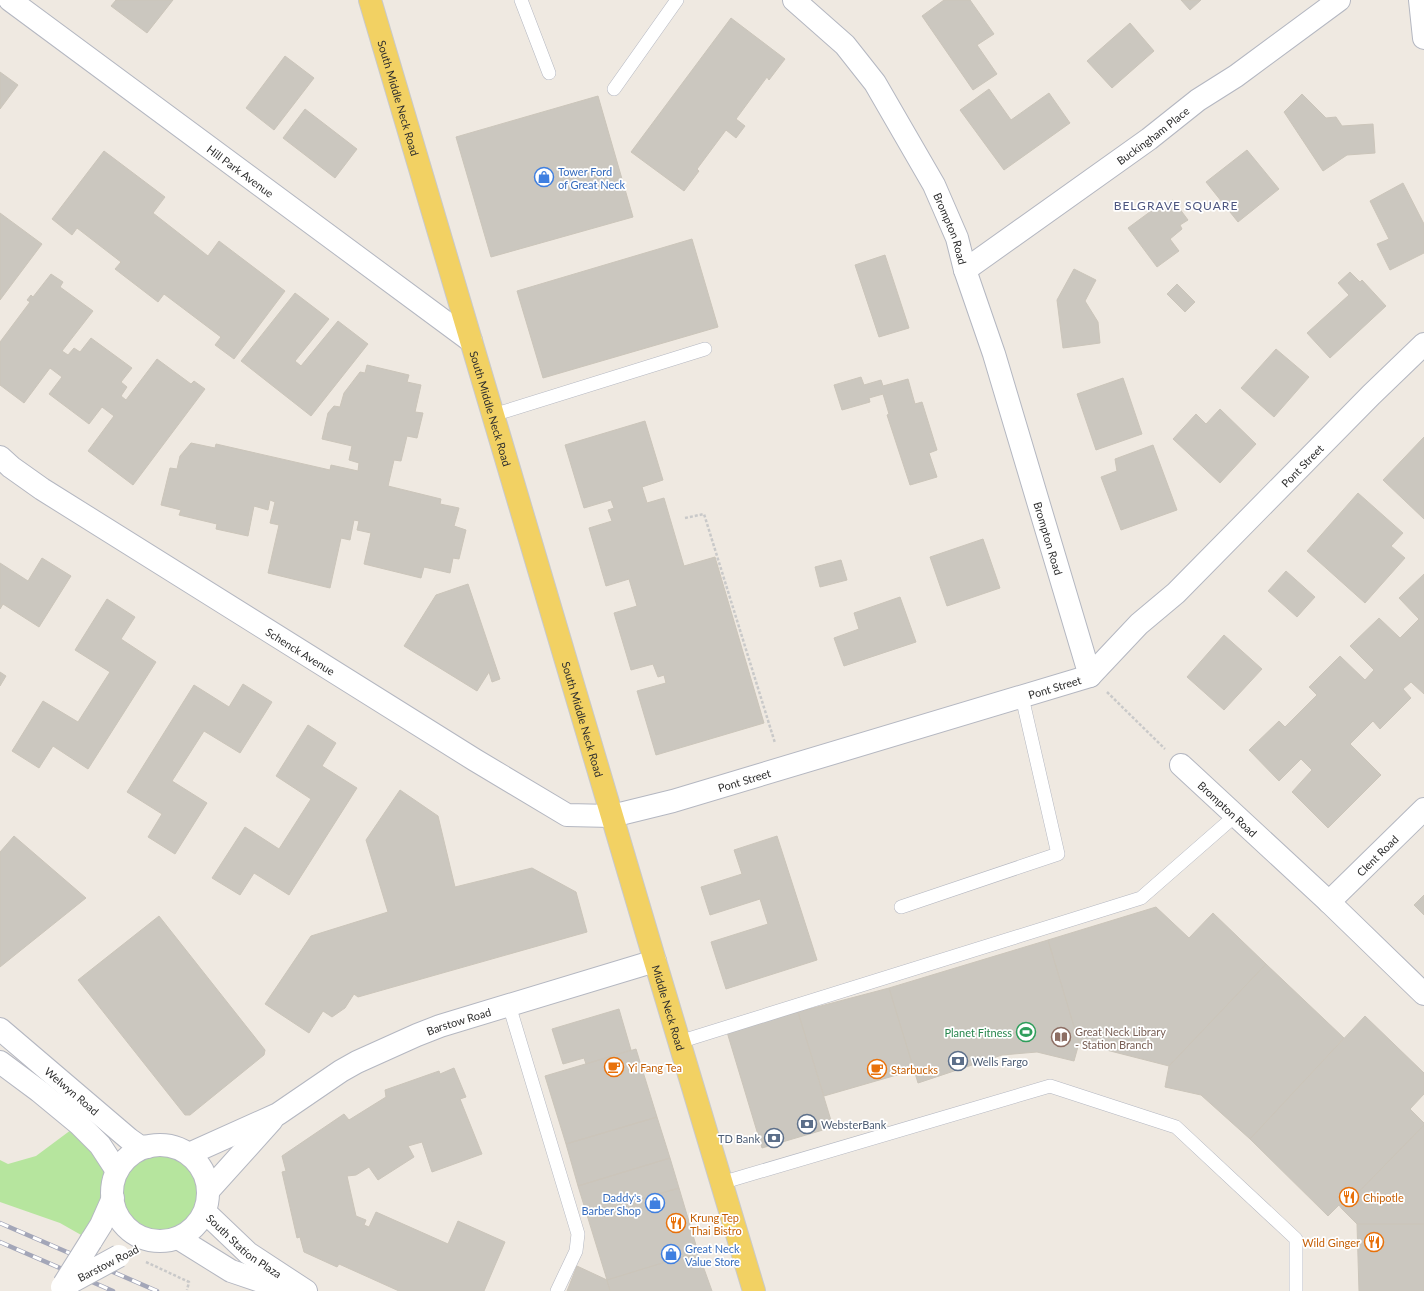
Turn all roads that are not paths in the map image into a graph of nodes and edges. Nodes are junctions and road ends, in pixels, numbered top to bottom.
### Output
1 (10, 0) edge
2 (370, 0) edge
3 (521, 0) edge
4 (677, 0) edge
5 (794, 0) edge
6 (1339, 0) edge
7 (1420, 0) edge
8 (1424, 38) edge
9 (549, 73) dead end
10 (614, 89) dead end
11 (965, 270) junction
12 (471, 341) junction
13 (1424, 344) edge
14 (705, 349) dead end
15 (493, 415) junction
16 (0, 457) edge
17 (1090, 676) junction
18 (1022, 697) junction
19 (1181, 764) road end
20 (1424, 809) edge
21 (1236, 815) junction
22 (612, 816) junction
23 (1329, 902) junction
24 (901, 907) dead end
25 (655, 961) junction
26 (1424, 994) edge
27 (509, 1005) junction
28 (0, 1029) edge
29 (679, 1042) junction
30 (0, 1062) edge
31 (278, 1114) junction
32 (148, 1147) junction
33 (189, 1154) junction
34 (117, 1171) junction
35 (722, 1183) junction
36 (208, 1190) junction
37 (113, 1198) junction
38 (205, 1212) junction
39 (178, 1238) junction
40 (154, 1241) junction
41 (60, 1289) edge
42 (290, 1291) edge
43 (306, 1291) edge
44 (557, 1291) edge
45 (754, 1291) edge
46 (1296, 1291) edge

1 - 12 street, Hill Park Avenue
2 - 12 main road, South Middle Neck Road
3 - 9 lane
4 - 10 lane
5 - 11 street, Brompton Road
6 - 11 street, Buckingham Place
7 - 8 street
11 - 17 street, Brompton Road
12 - 15 main road, South Middle Neck Road
13 - 17 street, Pont Street
14 - 15 lane
15 - 22 main road, South Middle Neck Road
16 - 22 street, Schenck Avenue
17 - 18 street, Pont Street
18 - 22 street, Pont Street
18 - 24 lane
19 - 21 street, Brompton Road
20 - 23 street, Clent Road
21 - 23 street, Brompton Road
21 - 29 lane
22 - 25 main road, Middle Neck Road
23 - 26 street, Brompton Road
25 - 27 street, Barstow Road
25 - 29 main road, Middle Neck Road
27 - 31 street, Barstow Road
27 - 44 lane
28 - 32 street, Welwyn Road
29 - 35 main road, Middle Neck Road
30 - 34 street, Welwyn Road
31 - 33 street, Barstow Road
31 - 36 street, Barstow Road
32 - 33 street
32 - 34 street
33 - 36 street
34 - 37 street
35 - 45 main road, Middle Neck Road
35 - 46 lane
36 - 38 street
37 - 40 street
37 - 41 street, Barstow Road, bridge
38 - 39 street
38 - 43 street, South Station Plaza
39 - 40 street
39 - 42 street, South Station Plaza
40 - 41 street, Barstow Road, bridge

